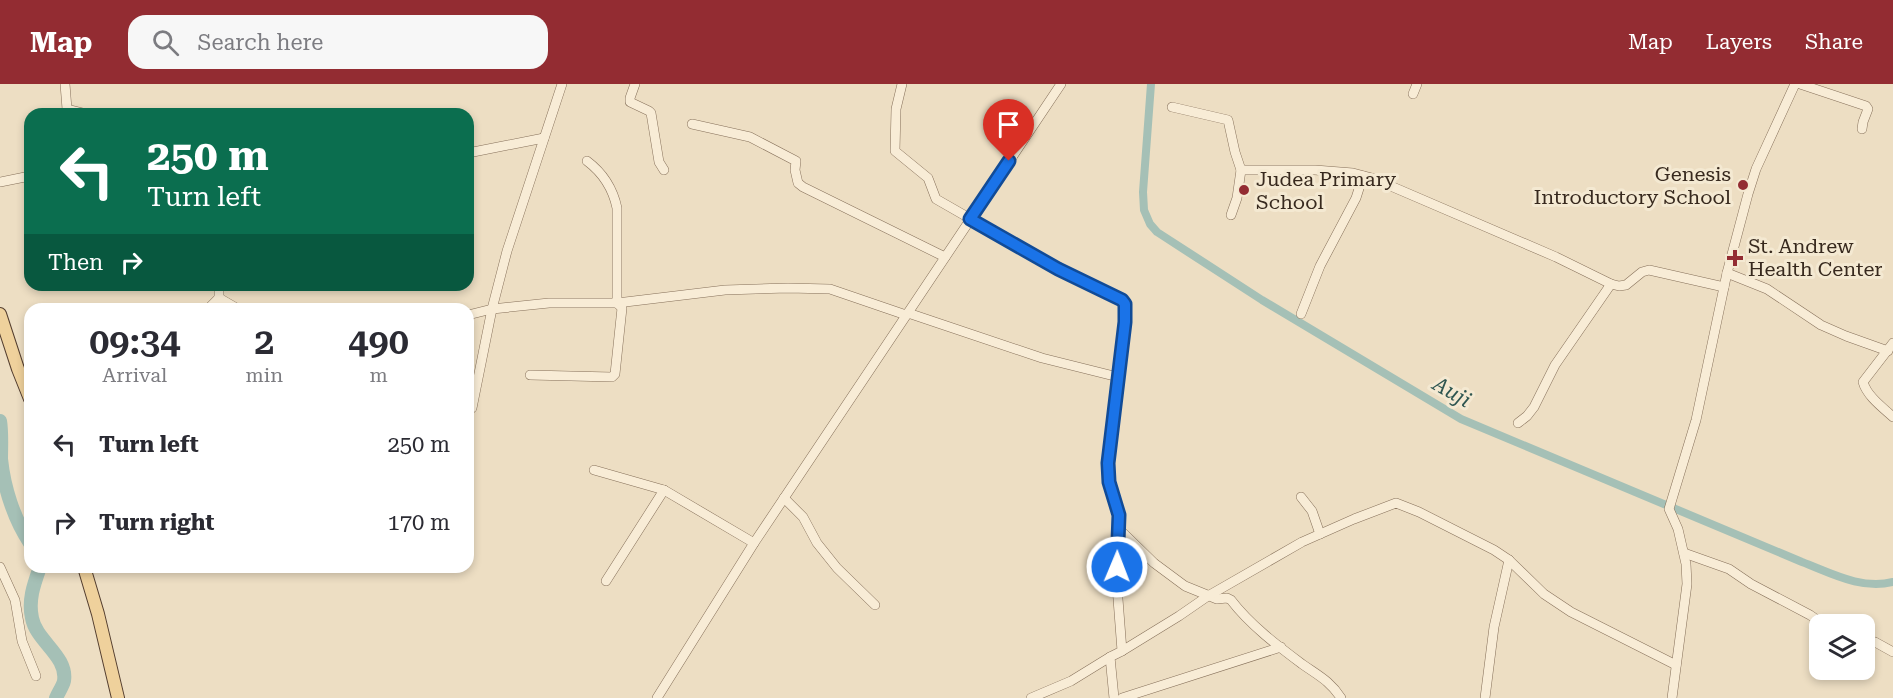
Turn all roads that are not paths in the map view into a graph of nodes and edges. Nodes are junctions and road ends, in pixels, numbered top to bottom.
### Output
1 (65, 84) edge
2 (562, 84) edge
3 (635, 84) edge
4 (902, 84) edge
5 (1061, 84) edge
6 (1417, 84) edge
7 (1795, 84) edge
8 (1800, 84) edge
9 (1413, 94) dead end
10 (66, 108) edge
11 (1172, 108) dead end
12 (692, 123) dead end
13 (1862, 129) dead end
14 (544, 138) junction
15 (474, 152) edge
16 (587, 161) dead end
17 (664, 170) dead end
18 (1241, 170) junction
19 (1363, 176) junction
20 (24, 177) edge
21 (0, 182) edge
22 (1231, 215) dead end
23 (970, 219) junction
24 (945, 257) junction
25 (1727, 273) junction
26 (1611, 284) junction
27 (1724, 286) junction
28 (219, 291) edge
29 (219, 298) junction
30 (214, 303) edge
31 (228, 303) edge
32 (617, 303) junction
33 (492, 309) junction
34 (0, 314) edge
35 (474, 314) edge
36 (907, 314) junction
37 (1301, 314) dead end
38 (1890, 347) edge
39 (530, 375) dead end
40 (1118, 377) junction
41 (24, 384) edge
42 (474, 398) edge
43 (1893, 417) edge
44 (1518, 423) dead end
45 (594, 470) dead end
46 (664, 490) junction
47 (1301, 497) dead end
48 (784, 498) junction
49 (1118, 528) junction
50 (1320, 534) junction
51 (754, 543) junction
52 (1684, 553) junction
53 (1509, 560) junction
54 (0, 567) edge
55 (86, 573) edge
56 (606, 581) dead end
57 (1208, 596) junction
58 (875, 605) dead end
59 (1809, 614) edge
60 (1875, 642) edge
61 (1281, 647) junction
62 (1122, 651) junction
63 (1893, 652) edge
64 (1110, 657) junction
65 (1676, 665) junction
66 (36, 676) dead end
67 (118, 698) edge
68 (657, 698) edge
69 (1031, 698) edge
70 (1114, 698) edge
71 (1122, 698) edge
72 (1341, 698) edge
73 (1485, 698) edge
74 (1672, 698) edge

1 - 10 street
2 - 14 street
3 - 17 street
4 - 23 street
5 - 23 street
6 - 9 street
7 - 25 street
8 - 13 street
11 - 18 street
12 - 24 street
14 - 15 street
14 - 33 street
16 - 32 street
18 - 19 street
18 - 22 street
19 - 26 street
19 - 37 street
20 - 21 street
23 - 24 street
23 - 40 street
24 - 36 street
25 - 27 street
25 - 38 street
26 - 27 street
26 - 44 street
27 - 52 street
28 - 29 street
29 - 30 street
29 - 31 street
32 - 33 street
32 - 36 street
32 - 39 street
33 - 35 street
33 - 42 street
34 - 41 main road
36 - 40 street
36 - 48 street
38 - 43 street
40 - 49 street
45 - 46 street
46 - 51 street
46 - 56 street
47 - 50 street
48 - 51 street
48 - 58 street
49 - 57 street
49 - 62 street
50 - 53 street
50 - 57 street
51 - 68 street
52 - 59 street
52 - 65 street
53 - 65 street
53 - 73 street
54 - 66 street
55 - 67 main road
57 - 61 street
57 - 62 street
60 - 63 street
61 - 71 street
61 - 72 street
62 - 64 street
64 - 69 street
64 - 70 street
65 - 74 street

